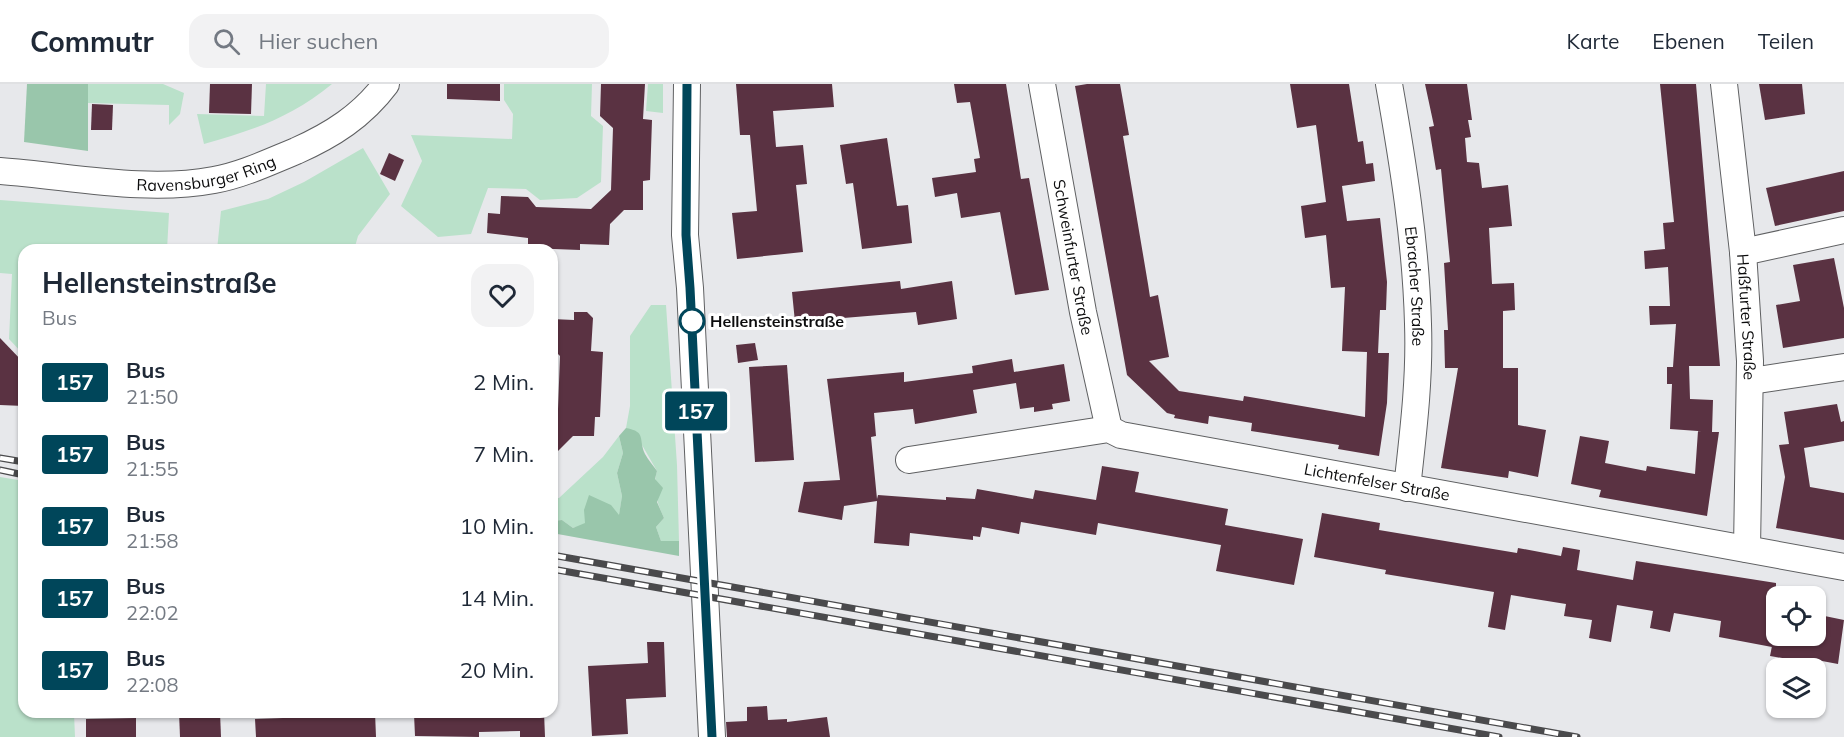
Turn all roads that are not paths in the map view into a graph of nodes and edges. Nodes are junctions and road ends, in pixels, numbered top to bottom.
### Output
1 (386, 84) edge
2 (687, 84) edge
3 (1042, 84) edge
4 (1389, 84) edge
5 (1724, 84) edge
6 (0, 171) edge
7 (1844, 230) edge
8 (1743, 252) junction
9 (1844, 367) edge
10 (1751, 381) junction
11 (1109, 429) junction
12 (909, 460) dead end
13 (1407, 488) junction
14 (1747, 549) junction
15 (1844, 567) edge
16 (712, 737) edge

1 - 6 street, Ravensburger Ring
2 - 16 street
3 - 11 street, Schweinfurter Straße
4 - 13 street, Ebracher Straße
5 - 8 street, Haßfurter Straße
7 - 8 street
8 - 10 street, Haßfurter Straße
9 - 10 street
10 - 14 street, Haßfurter Straße
11 - 12 street, Lichtenfelser Straße
11 - 13 street, Lichtenfelser Straße
13 - 14 street, Lichtenfelser Straße
14 - 15 street, Lichtenfelser Straße

